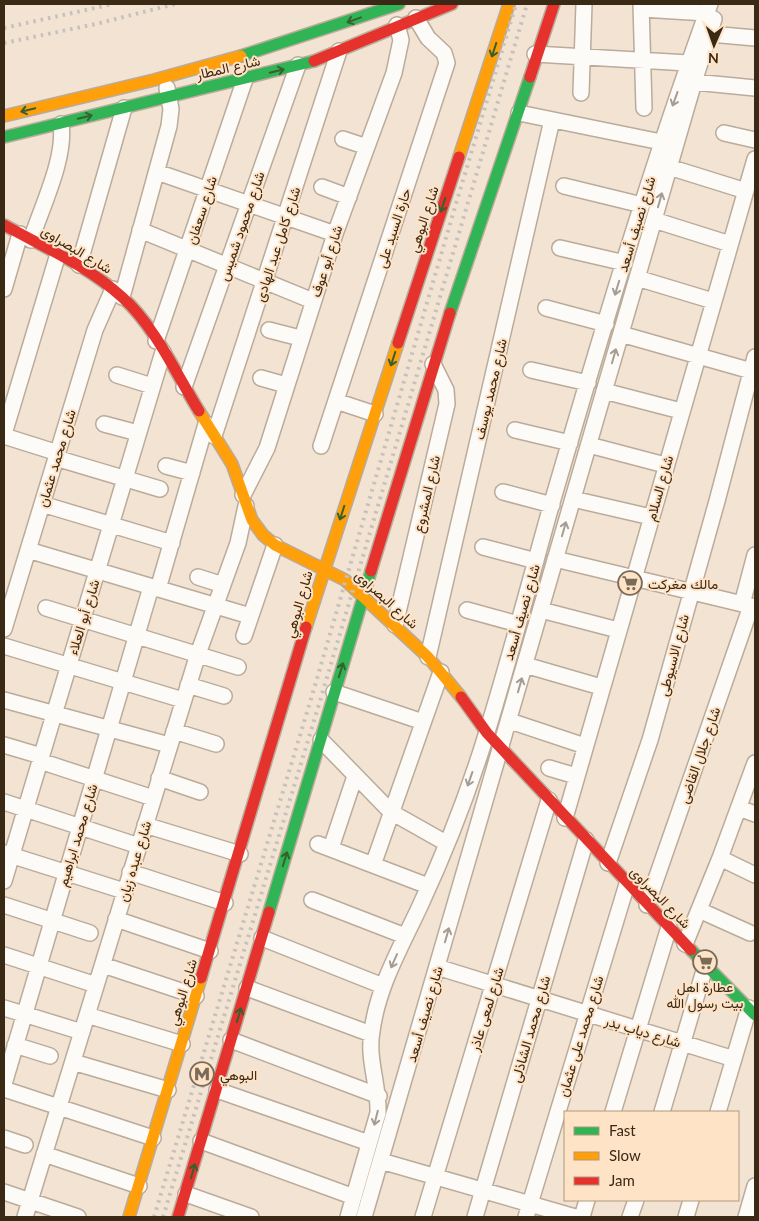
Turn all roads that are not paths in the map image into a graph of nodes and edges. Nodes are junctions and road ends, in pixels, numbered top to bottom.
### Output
1 (399, 4) edge
2 (452, 4) edge
3 (509, 4) edge
4 (554, 4) edge
5 (584, 4) edge
6 (720, 4) edge
7 (641, 6) edge
8 (685, 8) edge
9 (708, 8) edge
10 (416, 18) junction
11 (397, 25) junction
12 (710, 34) junction
13 (755, 38) edge
14 (339, 51) junction
15 (535, 54) junction
16 (583, 57) junction
17 (644, 61) junction
18 (688, 63) junction
19 (298, 66) junction
20 (164, 78) junction
21 (245, 79) junction
22 (694, 82) junction
23 (755, 88) edge
24 (581, 93) dead end
25 (169, 96) junction
26 (124, 108) junction
27 (644, 108) dead end
28 (519, 114) junction
29 (4, 116) edge
30 (552, 120) junction
31 (61, 124) junction
32 (724, 133) dead end
33 (4, 137) edge
34 (344, 139) dead end
35 (755, 140) edge
36 (661, 142) junction
37 (367, 147) junction
38 (755, 159) edge
39 (669, 168) junction
40 (157, 172) junction
41 (564, 186) dead end
42 (322, 187) dead end
43 (208, 189) junction
44 (746, 191) junction
45 (349, 197) junction
46 (249, 204) junction
47 (642, 205) junction
48 (286, 216) junction
49 (654, 220) junction
50 (4, 225) edge
51 (140, 230) junction
52 (335, 234) junction
53 (26, 237) junction
54 (730, 244) junction
55 (560, 248) dead end
56 (188, 250) junction
57 (58, 254) junction
58 (625, 263) junction
59 (79, 265) junction
60 (228, 266) junction
61 (637, 278) junction
62 (265, 281) junction
63 (4, 289) edge
64 (117, 293) junction
65 (313, 301) junction
66 (713, 301) junction
67 (546, 308) dead end
68 (606, 324) junction
69 (270, 330) dead end
70 (621, 334) junction
71 (300, 338) junction
72 (160, 346) junction
73 (697, 356) junction
74 (433, 364) junction
75 (754, 367) edge
76 (531, 370) dead end
77 (117, 375) dead end
78 (261, 378) dead end
79 (588, 383) junction
80 (286, 385) junction
81 (152, 386) junction
82 (184, 386) junction
83 (604, 391) junction
84 (336, 401) junction
85 (681, 411) junction
86 (375, 414) junction
87 (104, 424) dead end
88 (210, 430) junction
89 (515, 430) dead end
90 (138, 433) junction
91 (4, 435) edge
92 (570, 443) junction
93 (589, 445) junction
94 (321, 446) dead end
95 (57, 456) junction
96 (166, 466) dead end
97 (666, 466) junction
98 (192, 473) junction
99 (125, 478) junction
100 (160, 489) dead end
101 (503, 492) dead end
102 (573, 499) junction
103 (245, 501) junction
104 (42, 504) junction
105 (552, 505) junction
106 (651, 517) junction
107 (110, 525) junction
108 (172, 543) junction
109 (275, 545) junction
110 (483, 547) dead end
111 (28, 550) junction
112 (755, 555) edge
113 (556, 559) junction
114 (536, 561) junction
115 (324, 568) junction
116 (97, 570) junction
117 (198, 577) dead end
118 (633, 578) junction
119 (223, 584) junction
120 (155, 588) junction
121 (690, 592) junction
122 (363, 595) junction
123 (215, 606) junction
124 (749, 606) edge
125 (46, 608) dead end
126 (467, 610) dead end
127 (541, 610) junction
128 (250, 616) junction
129 (82, 619) junction
130 (518, 624) junction
131 (395, 625) junction
132 (4, 629) edge
133 (618, 630) junction
134 (136, 635) junction
135 (244, 636) dead end
136 (4, 646) edge
137 (198, 654) junction
138 (428, 657) junction
139 (68, 666) junction
140 (525, 666) junction
141 (238, 667) dead end
142 (441, 672) junction
143 (122, 682) junction
144 (188, 685) junction
145 (602, 687) junction
146 (334, 692) junction
147 (224, 696) dead end
148 (4, 700) edge
149 (183, 700) junction
150 (54, 714) junction
151 (510, 721) junction
152 (423, 722) junction
153 (108, 729) junction
154 (487, 733) junction
155 (172, 738) junction
156 (321, 740) junction
157 (216, 744) dead end
158 (4, 745) edge
159 (585, 746) junction
160 (502, 749) junction
161 (40, 759) junction
162 (755, 763) edge
163 (549, 768) dead end
164 (356, 776) junction
165 (576, 776) junction
166 (159, 778) junction
167 (94, 779) junction
168 (200, 792) dead end
169 (153, 798) junction
170 (549, 800) junction
171 (4, 802) edge
172 (739, 808) junction
173 (26, 809) junction
174 (392, 812) junction
175 (755, 814) edge
176 (565, 818) junction
177 (145, 825) junction
178 (80, 827) junction
179 (586, 840) junction
180 (446, 843) junction
181 (139, 846) junction
182 (240, 854) junction
183 (8, 855) edge
184 (720, 858) junction
185 (608, 863) junction
186 (373, 864) junction
187 (130, 872) junction
188 (66, 873) junction
189 (755, 875) edge
190 (4, 881) edge
191 (627, 884) junction
192 (428, 886) junction
193 (124, 891) junction
194 (312, 900) dead end
195 (225, 903) junction
196 (4, 905) edge
197 (647, 905) junction
198 (699, 910) junction
199 (116, 919) junction
200 (52, 921) junction
201 (669, 927) junction
202 (90, 933) dead end
203 (750, 933) dead end
204 (405, 936) junction
205 (262, 938) junction
206 (685, 944) junction
207 (210, 951) junction
208 (4, 955) edge
209 (706, 964) junction
210 (103, 965) junction
211 (38, 966) junction
212 (438, 967) junction
213 (96, 985) junction
214 (493, 985) junction
215 (383, 986) junction
216 (247, 988) junction
217 (196, 996) junction
218 (539, 999) junction
219 (4, 1008) edge
220 (752, 1011) edge
221 (586, 1013) junction
222 (24, 1014) junction
223 (87, 1015) junction
224 (638, 1030) junction
225 (82, 1032) junction
226 (371, 1034) junction
227 (231, 1040) junction
228 (682, 1043) junction
229 (182, 1044) junction
230 (15, 1045) junction
231 (50, 1056) dead end
232 (7, 1059) edge
233 (734, 1059) junction
234 (72, 1062) junction
235 (4, 1084) edge
236 (4, 1088) edge
237 (168, 1090) junction
238 (217, 1090) junction
239 (378, 1096) junction
240 (59, 1107) junction
241 (613, 1111) edge
242 (662, 1111) edge
243 (718, 1111) edge
244 (4, 1138) edge
245 (153, 1138) junction
246 (201, 1141) junction
247 (369, 1143) junction
248 (25, 1145) dead end
249 (44, 1154) junction
250 (381, 1160) junction
251 (435, 1176) junction
252 (139, 1186) junction
253 (755, 1186) edge
254 (482, 1190) junction
255 (4, 1192) edge
256 (186, 1194) junction
257 (354, 1197) junction
258 (30, 1201) junction
259 (587, 1201) edge
260 (636, 1201) edge
261 (691, 1201) edge
262 (528, 1211) edge
263 (25, 1217) edge
264 (78, 1217) edge
265 (129, 1217) edge
266 (178, 1217) edge
267 (251, 1217) edge
268 (348, 1217) edge
269 (364, 1217) edge
270 (423, 1217) edge
271 (475, 1217) edge
272 (574, 1217) edge
273 (582, 1217) edge
274 (630, 1217) edge
275 (686, 1217) edge
276 (746, 1217) edge

1 -> 20 street, شارع المطار
2 - 10 street, شارع المطار
3 -> 86 street, شارع البوهي
4 - 15 street
5 - 16 street
6 - 12 street, شارع نصيف أسعد
7 - 8 street
7 - 17 street
8 - 9 street
9 - 18 street, شارع نصيف أسعد
10 - 11 street, شارع المطار
10 - 84 street, حارة السيد على
11 - 14 street, شارع المطار
11 - 37 street, شارع أبو عوف
12 - 13 street
12 - 22 street, شارع نصيف أسعد
14 - 19 street, شارع المطار
14 - 48 street, شارع كامل عبد الهادى
15 - 16 street
15 - 28 street
16 - 17 street
16 - 24 street
17 - 18 street
17 - 27 street
18 -> 36 street, شارع نصيف أسعد
21 -> 19 street, شارع المطار
19 - 46 street, شارع محمود شميس
20 - 25 street, شارع محمد عثمان
20 -> 29 street, شارع المطار
21 - 25 street, شارع المطار
21 - 43 street, شارع سعفان
22 - 23 street
22 - 39 street, شارع نصيف أسعد
25 - 26 street, شارع المطار
25 - 40 street, شارع محمد عثمان
31 -> 26 street, شارع المطار
26 - 59 street
28 - 30 street
28 - 74 street
30 - 36 street
30 - 138 street, شارع محمد يوسف
31 - 33 street, شارع المطار
31 - 53 street
32 - 35 street
34 - 37 street
36 - 47 street, شارع نصيف أسعد
37 - 45 street, شارع أبو عوف
38 - 44 street, شارع السلام
39 - 44 street
49 -> 39 street, شارع نصيف أسعد
40 - 43 street
40 - 51 street, شارع محمد عثمان
41 - 47 street
42 - 45 street
43 - 46 street
43 - 56 street, شارع سعفان
44 - 54 street, شارع السلام
45 - 52 street, شارع أبو عوف
46 - 48 street
46 - 60 street, شارع محمود شميس
47 - 58 street, شارع نصيف أسعد
48 - 52 street
48 - 62 street, شارع كامل عبد الهادى
49 - 54 street
49 - 61 street, شارع نصيف أسعد
50 - 53 street, شارع البصراوى
51 - 56 street
51 - 64 street, شارع محمد عثمان
52 - 65 street, شارع أبو عوف
53 - 57 street, شارع البصراوى
53 - 63 street
54 - 66 street, شارع السلام
55 - 58 street
56 - 60 street
56 - 72 street, شارع سعفان
57 - 59 street, شارع البصراوى
57 - 91 street
58 -> 68 street, شارع نصيف أسعد
59 - 64 street, شارع البصراوى
60 - 62 street
60 - 82 street, شارع محمود شميس
61 - 66 street
61 - 70 street, شارع نصيف أسعد
62 - 65 street
62 - 88 street, شارع كامل عبد الهادى
64 - 72 street, شارع البصراوى
64 - 95 street, شارع محمد عثمان
65 - 71 street, شارع أبو عوف
66 - 73 street, شارع السلام
67 - 68 street
68 - 79 street, شارع نصيف أسعد
69 - 71 street
70 - 73 street
83 -> 70 street, شارع نصيف أسعد
71 - 80 street, شارع أبو عوف
72 - 81 street, شارع أبو العلاء
72 - 82 street, شارع البصراوى
73 - 75 street
73 - 85 street, شارع السلام
74 - 122 street
74 - 131 street, شارع المشروع
75 - 121 street, شارع الاسيوطى
76 - 79 street
77 - 81 street
78 - 80 street
79 - 92 street, شارع نصيف أسعد
80 - 103 street, شارع أبو عوف
81 - 90 street, شارع أبو العلاء
82 - 88 street, شارع البصراوى
83 - 85 street
83 - 93 street, شارع نصيف أسعد
84 - 86 street
84 - 94 street, حارة السيد على
85 - 97 street, شارع السلام
86 -> 115 street, شارع البوهي
87 - 90 street
88 - 98 street, شارع محمد ابراهيم
88 - 103 street, شارع البصراوى
89 - 92 street
90 - 99 street, شارع أبو العلاء
91 - 95 street
92 - 105 street, شارع نصيف أسعد
93 - 97 street
93 - 102 street, شارع نصيف أسعد
95 - 99 street
95 - 104 street, شارع محمد عثمان
96 - 98 street
97 - 106 street, شارع السلام
98 - 108 street, شارع محمد ابراهيم
99 - 100 street
99 - 107 street, شارع أبو العلاء
101 - 105 street
102 - 106 street
113 -> 102 street, شارع نصيف أسعد
103 - 109 street, شارع البصراوى
103 - 119 street, شارع عبده زيان
104 - 107 street
104 - 111 street, شارع محمد عثمان
105 - 114 street, شارع نصيف أسعد
106 - 118 street, شارع السلام
107 - 108 street
107 - 116 street, شارع أبو العلاء
108 - 120 street, شارع محمد ابراهيم
109 - 115 street, شارع البصراوى
109 - 128 street
110 - 114 street
111 - 116 street
111 - 132 street, شارع محمد عثمان
112 - 124 street, شارع جلال القاضى
113 - 118 street
113 - 127 street, شارع نصيف أسعد
114 - 130 street, شارع نصيف أسعد
115 - 122 street, شارع البصراوى
115 - 182 street, شارع البوهي
116 - 120 street
116 - 129 street, شارع أبو العلاء
117 - 119 street
118 - 121 street
118 - 133 street, شارع السلام
119 - 123 street, شارع عبده زيان
120 - 123 street
120 - 134 street, شارع محمد ابراهيم
121 - 124 street
121 - 185 street, شارع الاسيوطى
122 - 131 street, شارع البصراوى
146 -> 122 street
123 - 128 street
123 - 137 street, شارع عبده زيان
124 - 197 street, شارع جلال القاضى
125 - 129 street
126 - 130 street
127 - 133 street
127 - 140 street, شارع نصيف أسعد
128 - 135 street
129 - 134 street
129 - 139 street, شارع أبو العلاء
130 - 154 street, شارع نصيف أسعد
131 - 138 street, شارع البصراوى
133 - 145 street, شارع السلام
134 - 137 street
134 - 143 street, شارع محمد ابراهيم
136 - 139 street
137 - 141 street
137 - 144 street, شارع عبده زيان
138 - 142 street, شارع البصراوى
139 - 143 street
139 - 150 street, شارع أبو العلاء
140 - 145 street
151 -> 140 street, شارع نصيف أسعد
142 - 152 street
142 - 154 street, شارع البصراوى
143 - 149 street
143 - 153 street, شارع محمد ابراهيم
144 - 147 street
144 - 149 street, شارع عبده زيان
145 - 159 street, شارع السلام
146 - 152 street
146 - 156 street
148 - 150 street
149 - 155 street, شارع عبده زيان
150 - 153 street
150 - 161 street, شارع أبو العلاء
151 - 159 street
151 - 160 street, شارع نصيف أسعد
152 - 174 street
153 - 155 street
153 - 167 street, شارع محمد ابراهيم
154 - 160 street, شارع البصراوى
154 -> 180 street, شارع نصيف أسعد
155 - 157 street
155 - 166 street, شارع عبده زيان
156 - 164 street
205 -> 156 street
158 - 161 street
159 - 165 street, شارع السلام
160 - 170 street, شارع البصراوى
212 -> 160 street, شارع نصيف أسعد
161 - 167 street
161 - 173 street, شارع أبو العلاء
162 - 172 street
163 - 165 street
164 - 174 street
164 - 186 street
165 - 176 street, شارع السلام
166 - 168 street
166 - 169 street, شارع عبده زيان
167 - 169 street
167 - 178 street, شارع محمد ابراهيم
169 - 177 street, شارع عبده زيان
170 - 176 street, شارع البصراوى
170 - 214 street, شارع لمعى عاذر
171 - 173 street
172 - 175 street
172 - 184 street
173 - 178 street
173 - 183 street, شارع أبو العلاء
174 - 180 street
174 - 186 street
176 - 179 street, شارع البصراوى
177 - 181 street, شارع عبده زيان
177 - 182 street
178 - 181 street
178 - 188 street, شارع محمد ابراهيم
179 - 185 street, شارع البصراوى
179 - 218 street, شارع محمد الشاذلى
180 - 192 street, شارع نصيف أسعد
181 - 187 street, شارع عبده زيان
182 - 195 street, شارع البوهي
183 - 188 street
183 - 190 street, شارع أبو العلاء
184 - 189 street
184 - 198 street
185 - 191 street, شارع البصراوى
186 - 192 street
187 - 193 street, شارع عبده زيان
187 - 195 street
188 - 193 street
188 - 200 street, شارع محمد ابراهيم
191 - 197 street, شارع البصراوى
191 - 221 street, شارع محمد على عثمان
192 - 204 street, شارع نصيف أسعد
193 - 199 street, شارع عبده زيان
194 - 204 street
195 - 207 street, شارع البوهي
196 - 200 street
197 - 201 street, شارع البصراوى
198 - 203 street
198 - 206 street
199 - 207 street
199 - 210 street, شارع عبده زيان
200 - 202 street
200 - 211 street, شارع محمد ابراهيم
201 - 206 street, شارع البصراوى
201 - 224 street
204 -> 215 street, شارع نصيف أسعد
205 - 215 street
205 - 216 street
206 - 209 street, شارع البصراوى
207 - 217 street, شارع البوهي
208 - 211 street
209 - 220 street, شارع البصراوى
209 - 228 street
210 - 213 street, شارع عبده زيان
210 - 217 street
211 - 213 street
211 - 222 street, شارع محمد ابراهيم
212 - 214 street, شارع دياب بدر
212 - 250 street, شارع نصيف أسعد
213 - 223 street, شارع عبده زيان
214 - 218 street, شارع دياب بدر
214 - 251 street, شارع لمعى عاذر
215 - 226 street, شارع نصيف أسعد
216 - 226 street
227 -> 216 street
217 - 229 street, شارع البوهي
218 - 221 street, شارع دياب بدر
218 - 254 street, شارع محمد الشاذلى
219 - 222 street
220 - 233 street
221 - 224 street, شارع دياب بدر
221 - 262 street, شارع محمد على عثمان
222 - 225 street
222 - 230 street, شارع محمد ابراهيم
223 - 225 street, شارع عبده زيان
223 - 229 street
224 - 228 street, شارع دياب بدر
224 - 241 street
225 - 234 street, شارع عبده زيان
226 - 239 street, شارع نصيف أسعد
227 - 238 street
227 - 239 street
228 - 233 street, شارع دياب بدر
228 - 242 street
229 - 237 street, شارع البوهي
230 - 231 street
230 - 232 street, شارع محمد ابراهيم
232 - 235 street, شارع محمد ابراهيم
233 - 243 street
234 - 237 street
234 - 240 street, شارع عبده زيان
236 - 240 street
237 - 245 street, شارع البوهي
238 - 246 street
238 - 247 street
239 -> 247 street, شارع نصيف أسعد
240 - 245 street
240 - 249 street, شارع عبده زيان
244 - 248 street
245 - 252 street, شارع البوهي
256 -> 246 street
246 - 257 street
247 - 257 street, شارع نصيف أسعد
249 - 252 street
249 - 258 street, شارع عبده زيان
250 - 251 street
250 - 269 street, شارع نصيف أسعد
251 - 254 street
251 - 270 street, شارع لمعى عاذر
252 - 265 street, شارع البوهي
253 - 276 street
254 - 262 street
254 - 271 street, شارع محمد الشاذلى
255 - 258 street
256 - 266 street
256 - 267 street
257 - 268 street, شارع نصيف أسعد
258 - 263 street, شارع عبده زيان
258 - 264 street
259 - 273 street
260 - 274 street
261 - 275 street
262 - 272 street

